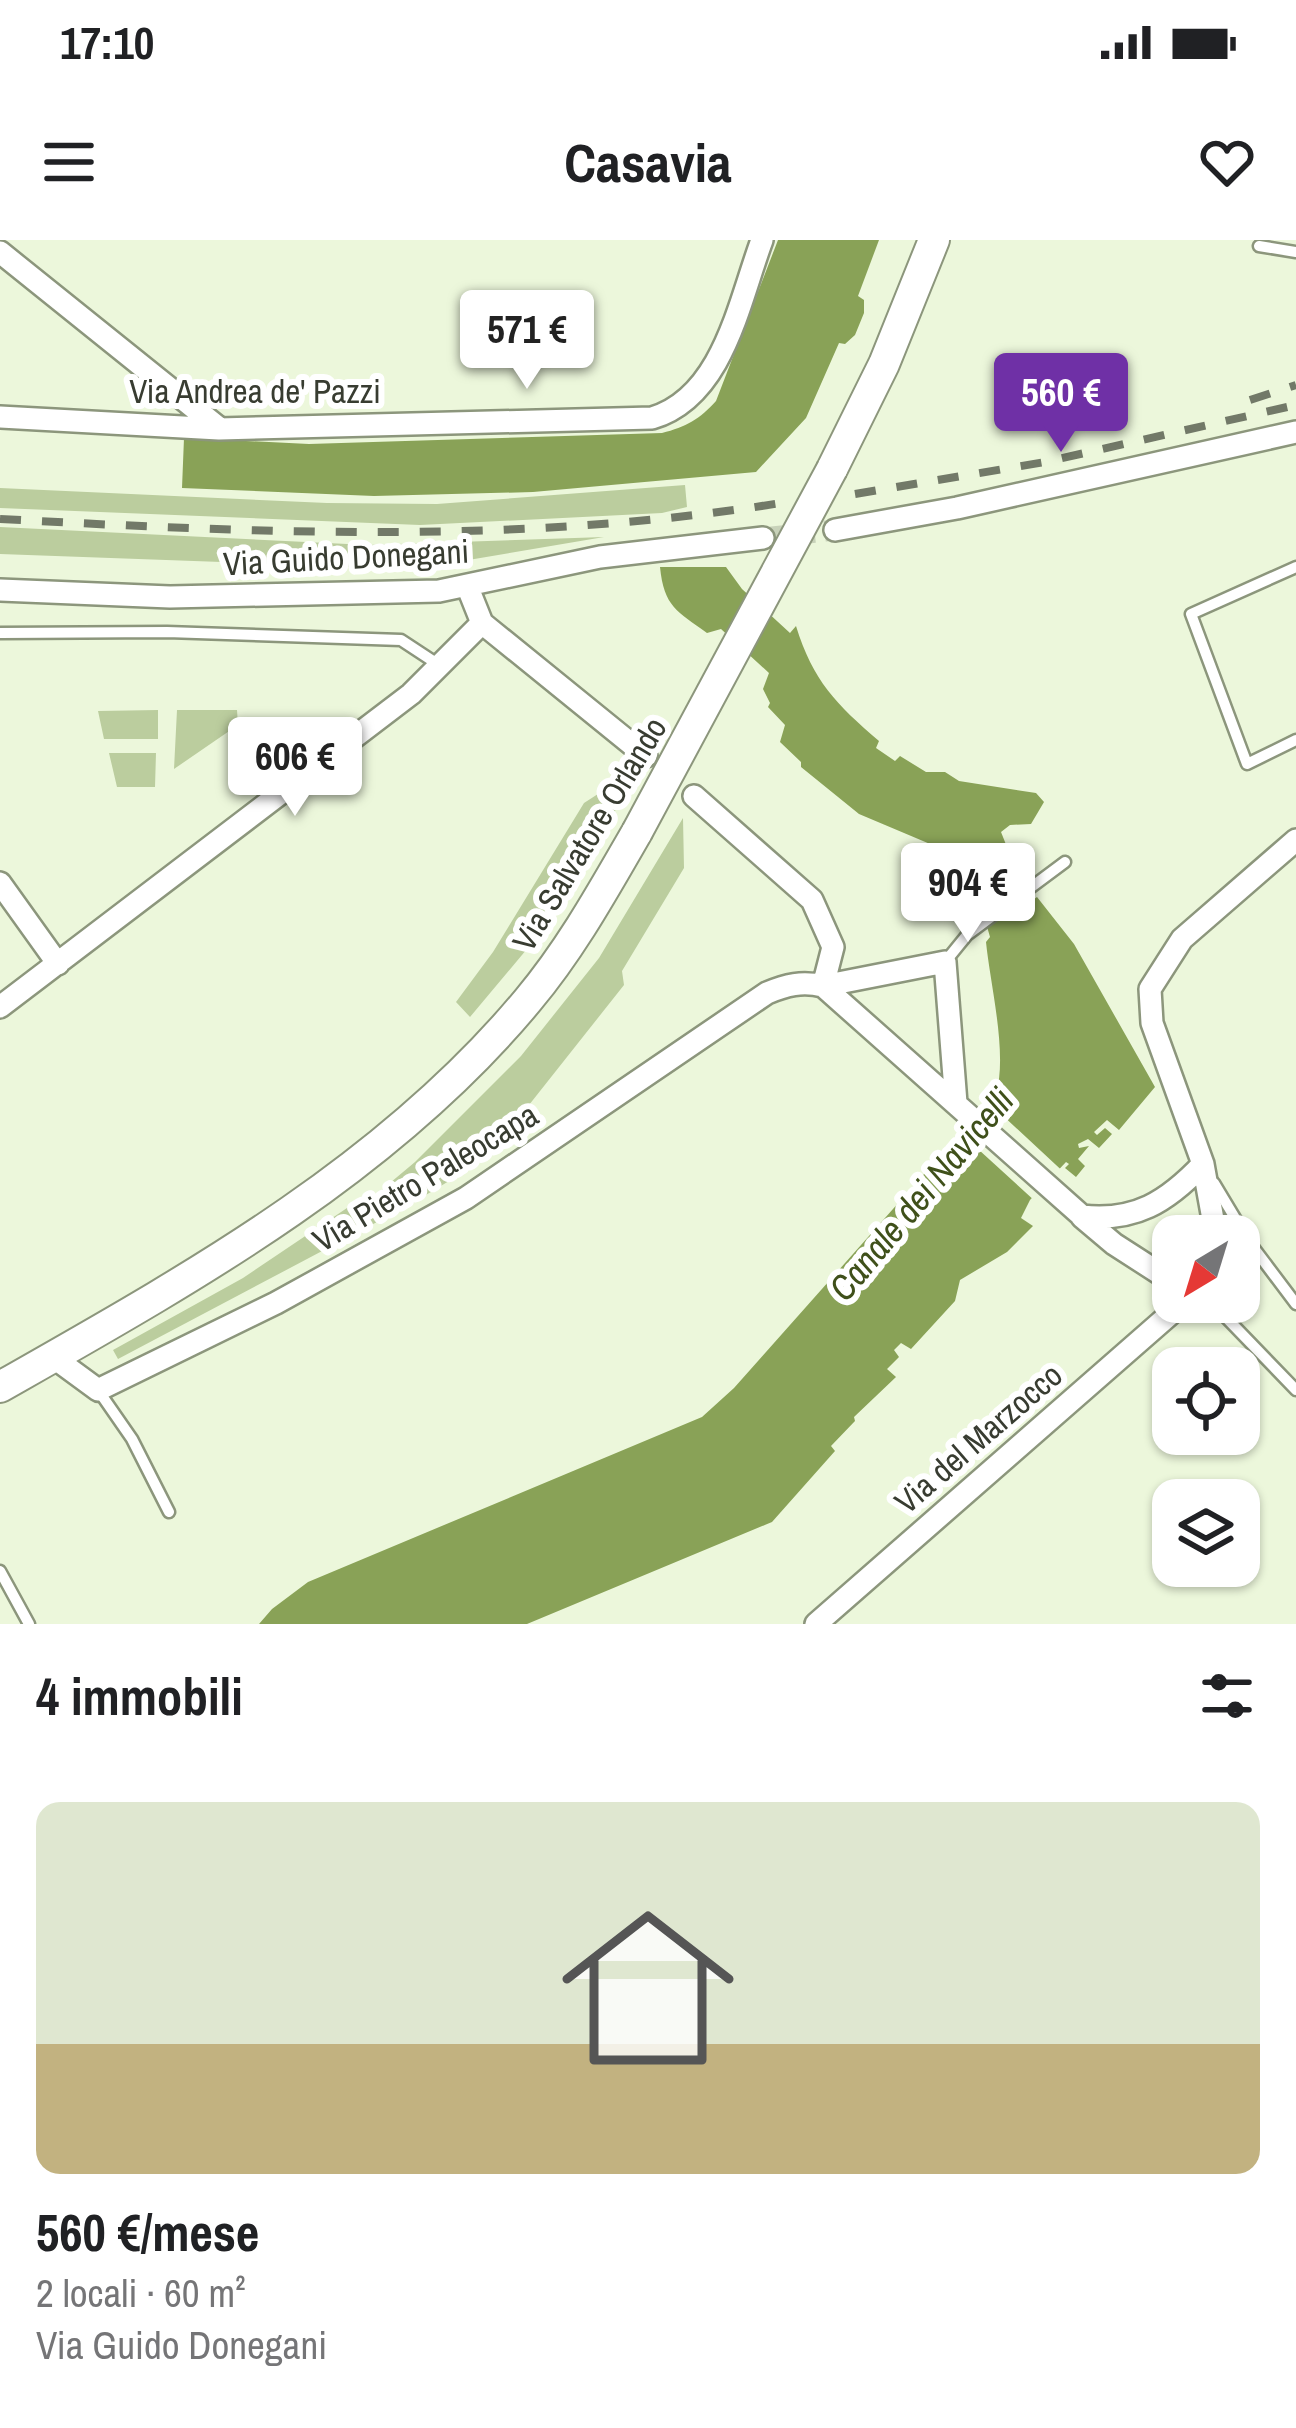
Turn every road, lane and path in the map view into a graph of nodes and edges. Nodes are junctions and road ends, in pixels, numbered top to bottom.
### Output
1 (762, 240) edge
2 (934, 240) edge
3 (1259, 246) dead end
4 (0, 252) edge
5 (1296, 252) edge
6 (0, 417) edge
7 (220, 429) junction
8 (1296, 432) edge
9 (835, 530) tunnel mouth
10 (764, 538) tunnel mouth
11 (1296, 567) edge
12 (468, 588) junction
13 (0, 590) edge
14 (482, 623) junction
15 (0, 633) edge
16 (440, 666) junction
17 (1296, 740) edge
18 (646, 756) dead end
19 (694, 796) dead end
20 (1296, 840) edge
21 (1064, 862) dead end
22 (0, 883) edge
23 (945, 962) junction
24 (58, 964) junction
25 (823, 986) junction
26 (0, 1007) edge
27 (956, 1102) junction
28 (1203, 1164) junction
29 (1212, 1215) edge
30 (1082, 1216) junction
31 (1152, 1268) edge
32 (1296, 1304) edge
33 (1160, 1323) edge
34 (1231, 1323) edge
35 (53, 1357) junction
36 (0, 1387) edge
37 (98, 1390) junction
38 (1296, 1390) edge
39 (169, 1512) dead end
40 (1, 1573) edge
41 (29, 1624) edge
42 (816, 1624) edge

1 - 7 street, Via Andrea de' Pazzi
2 - 35 main road, Via Salvatore Orlando, bridge
3 - 5 lane
4 - 7 street
6 - 7 street, Via Andrea de' Pazzi
8 - 9 street
10 - 12 street, Via Guido Donegani
11 - 17 lane
12 - 13 street, Via Guido Donegani
12 - 14 street
14 - 16 street
14 - 18 street
15 - 16 lane
16 - 24 street
19 - 25 street
20 - 28 street
21 - 23 lane
22 - 24 street
23 - 25 street
23 - 27 street
24 - 26 street
25 - 27 street
25 - 37 street, Via Pietro Paleocapa
27 - 30 street
28 - 29 street
28 - 30 street
28 - 32 lane
30 - 31 street
33 - 42 street, Via del Marzocco
34 - 38 lane
35 - 36 main road, Via Salvatore Orlando
35 - 37 street
37 - 39 lane
40 - 41 lane

